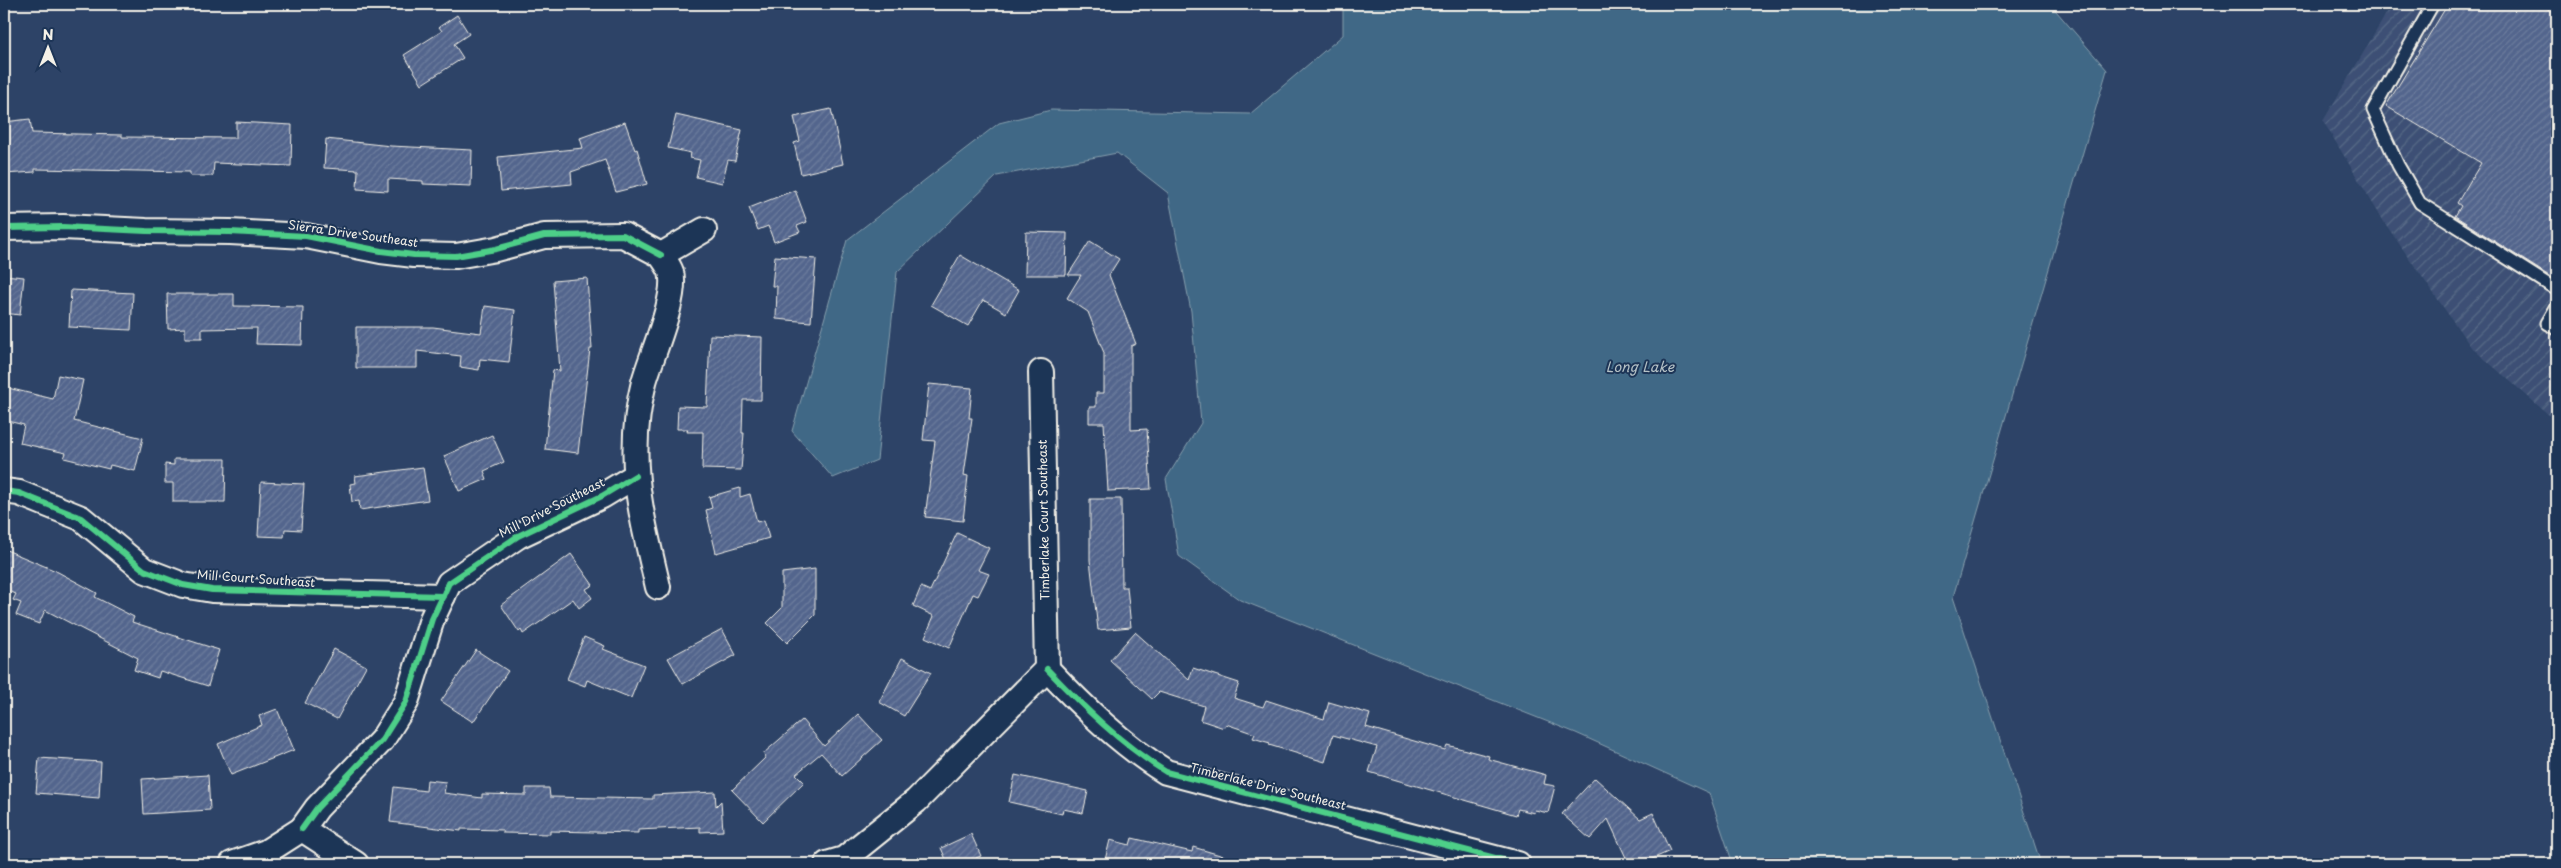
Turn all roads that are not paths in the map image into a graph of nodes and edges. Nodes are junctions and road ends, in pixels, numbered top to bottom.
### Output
1 (2433, 4) edge
2 (4, 228) edge
3 (704, 230) dead end
4 (661, 255) junction
5 (2557, 290) edge
6 (2557, 306) edge
7 (2557, 329) edge
8 (1041, 372) dead end
9 (635, 476) junction
10 (4, 491) edge
11 (658, 587) dead end
12 (443, 596) junction
13 (1047, 669) junction
14 (302, 829) junction
15 (232, 864) edge
16 (356, 864) edge
17 (827, 864) edge
18 (1518, 864) edge

1 - 5 lane
2 - 4 street, Sierra Drive Southeast
3 - 4 street
4 - 9 street
6 - 7 lane
8 - 13 street, Timberlake Court Southeast
9 - 11 street
9 - 12 street, Mill Drive Southeast
10 - 12 street, Mill Court Southeast
12 - 14 street, Mill Drive Southeast
13 - 17 street
13 - 18 street, Timberlake Drive Southeast
14 - 15 street
14 - 16 street

